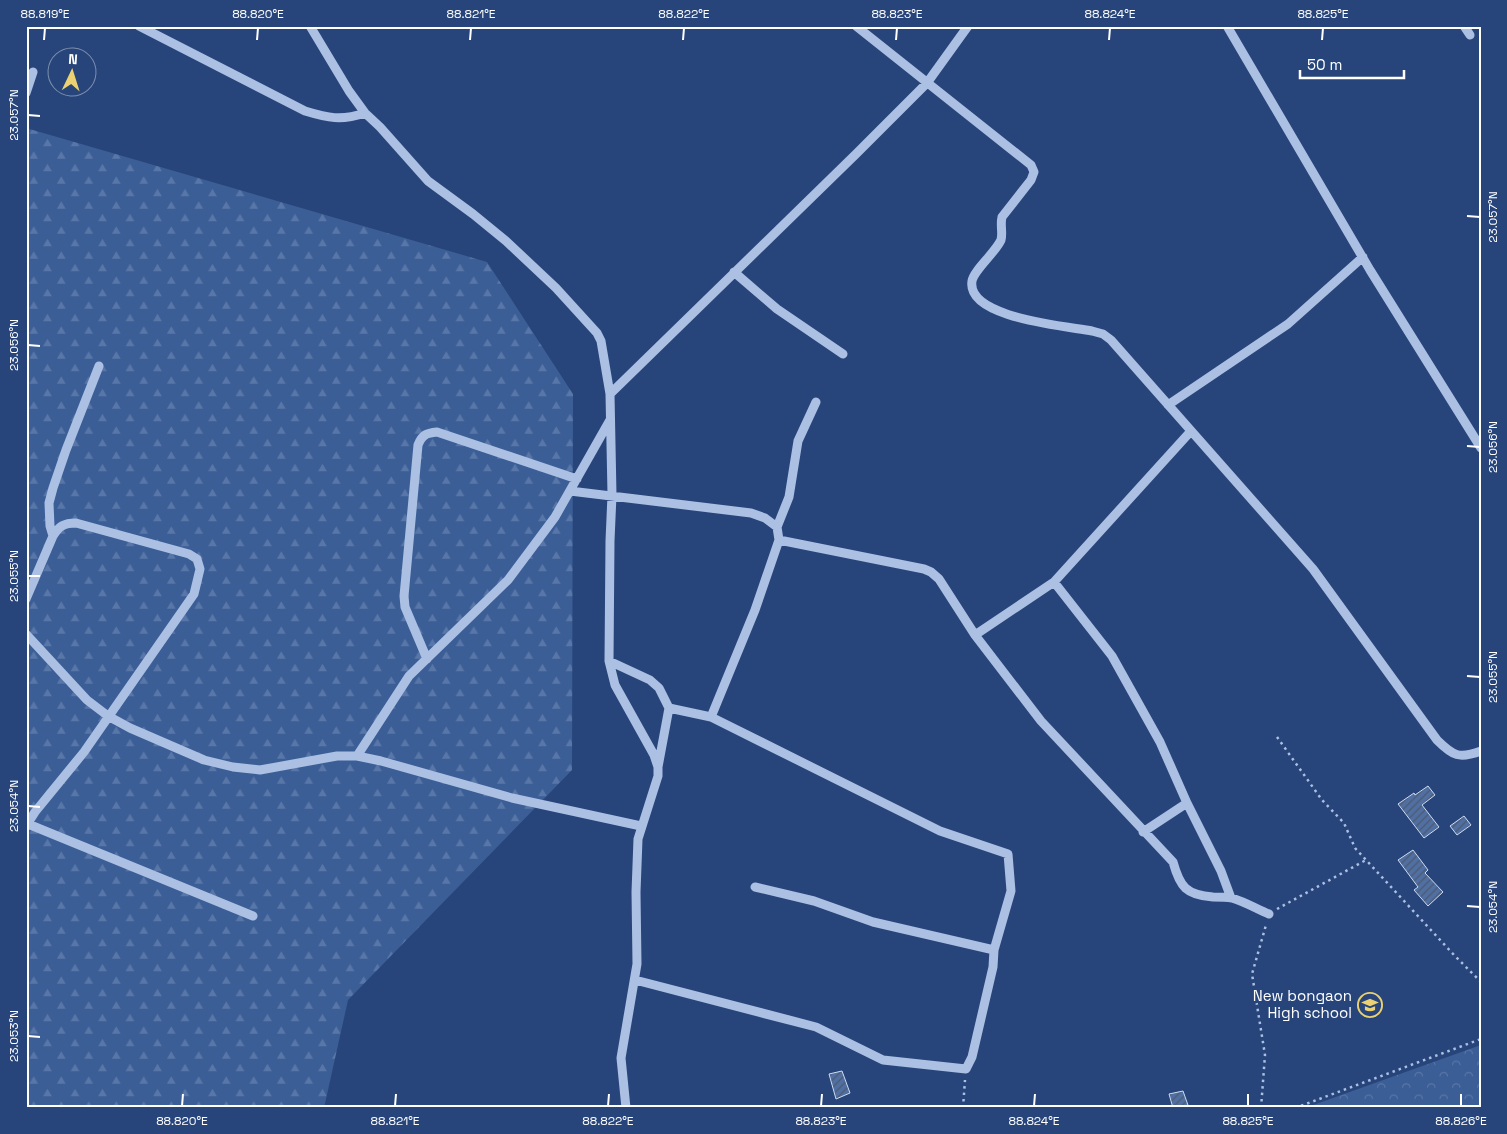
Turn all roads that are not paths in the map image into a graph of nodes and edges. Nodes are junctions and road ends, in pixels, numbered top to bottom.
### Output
1 (139, 26) edge
2 (310, 26) edge
3 (856, 26) edge
4 (968, 26) edge
5 (1227, 26) edge
6 (1464, 26) edge
7 (1470, 35) dead end
8 (33, 72) dead end
9 (927, 83) junction
10 (26, 93) edge
11 (364, 113) junction
12 (1363, 257) junction
13 (734, 272) junction
14 (843, 354) dead end
15 (100, 366) dead end
16 (610, 394) junction
17 (816, 402) dead end
18 (1168, 405) junction
19 (610, 420) junction
20 (1191, 431) junction
21 (1481, 448) edge
22 (577, 479) junction
23 (570, 491) junction
24 (612, 495) junction
25 (777, 527) junction
26 (53, 536) junction
27 (779, 540) junction
28 (1054, 582) junction
29 (26, 599) edge
30 (26, 634) edge
31 (975, 635) junction
32 (427, 659) junction
33 (609, 661) junction
34 (669, 708) junction
35 (108, 716) junction
36 (711, 717) junction
37 (1481, 751) edge
38 (357, 756) junction
39 (658, 768) junction
40 (1187, 803) junction
41 (27, 825) edge
42 (641, 826) junction
43 (1143, 832) junction
44 (755, 887) dead end
45 (1231, 898) junction
46 (1269, 914) road end
47 (253, 916) dead end
48 (994, 950) junction
49 (636, 980) junction
50 (626, 1108) edge

1 - 11 street
2 - 11 street
3 - 9 street
4 - 9 street
5 - 12 street
6 - 7 street
8 - 10 street
9 - 13 street
9 - 18 street
11 - 16 street
12 - 18 street
12 - 21 street
13 - 14 street
13 - 16 street
15 - 26 street
16 - 19 street
17 - 25 street
18 - 20 street
19 - 22 street
19 - 24 street
20 - 28 street
20 - 37 street
22 - 23 street
22 - 32 street
23 - 24 street
23 - 32 street
24 - 25 street
24 - 33 street
25 - 27 street
26 - 29 street
26 - 35 street
27 - 31 street
27 - 36 street
28 - 31 street
28 - 40 street
30 - 35 street
31 - 43 street
32 - 38 street
33 - 34 street
33 - 39 street
34 - 36 street
34 - 39 street
35 - 38 street
35 - 41 street
36 - 48 street
38 - 42 street
39 - 42 street
40 - 43 street
40 - 45 street
41 - 47 street
42 - 49 street
43 - 45 street
44 - 48 street
45 - 46 street
48 - 49 street
49 - 50 street

